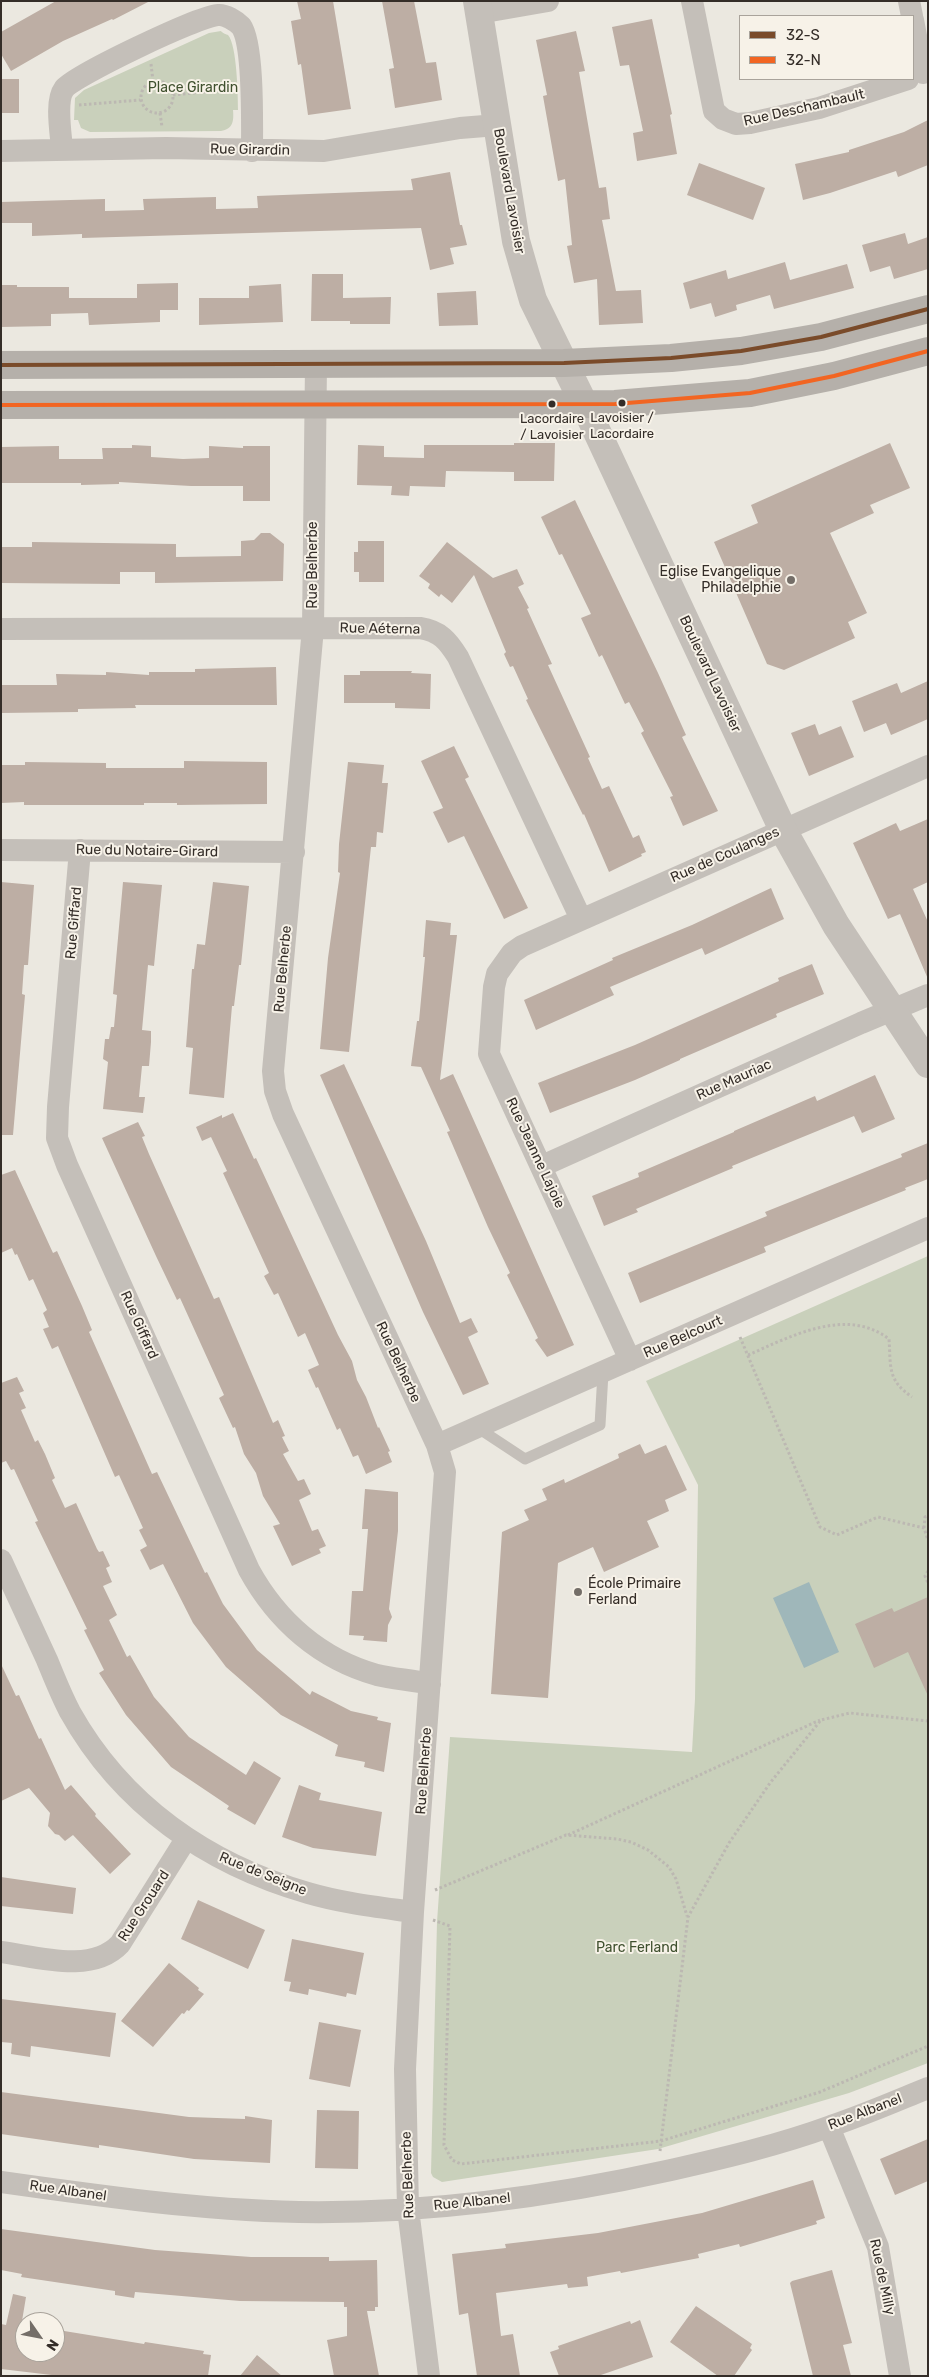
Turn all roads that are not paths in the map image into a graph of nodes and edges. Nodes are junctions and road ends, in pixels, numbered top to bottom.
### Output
1 (548, 1) edge
2 (692, 1) edge
3 (909, 1) edge
4 (478, 7) edge
5 (911, 15) edge
6 (914, 37) edge
7 (918, 75) edge
8 (903, 80) edge
9 (497, 125) junction
10 (62, 149) junction
11 (1, 150) edge
12 (252, 151) junction
13 (928, 308) edge
14 (928, 351) edge
15 (564, 363) junction
16 (316, 364) junction
17 (1, 365) edge
18 (315, 404) junction
19 (1, 405) edge
20 (585, 406) junction
21 (313, 628) junction
22 (1, 629) edge
23 (928, 766) edge
24 (783, 830) junction
25 (1, 850) edge
26 (80, 850) junction
27 (294, 852) junction
28 (581, 918) junction
29 (522, 946) joint
30 (928, 995) edge
31 (891, 1011) junction
32 (928, 1064) edge
33 (542, 1166) junction
34 (928, 1228) edge
35 (630, 1360) junction
36 (603, 1373) junction
37 (478, 1428) junction
38 (437, 1445) junction
39 (1, 1560) edge
40 (430, 1684) junction
41 (186, 1840) junction
42 (414, 1905) junction
43 (1, 1952) edge
44 (928, 2088) edge
45 (829, 2127) junction
46 (1, 2182) edge
47 (408, 2210) junction
48 (429, 2376) edge
49 (900, 2376) edge

1 - 4 street
2 - 8 street, Rue Deschambault
3 - 5 street
4 - 9 street, Boulevard Lavoisier
6 - 7 street
9 - 12 street, Rue Girardin
9 - 15 street, Boulevard Lavoisier
10 - 11 street, Rue Girardin
10 - 12 street, Rue Girardin
10 - 12 street
13 - 15 main road
14 - 20 main road
15 - 16 main road
15 - 20 street, Boulevard Lavoisier
16 - 17 main road
16 - 18 street, Rue Belherbe
18 - 19 main road
18 - 20 main road
18 - 21 street, Rue Belherbe
20 - 24 street, Boulevard Lavoisier
21 - 22 street, Rue Aéterna
21 - 27 street, Rue Belherbe
21 - 28 street, Rue Aéterna
23 - 24 street, Rue de Coulanges
24 - 28 street, Rue de Coulanges
24 - 31 street, Boulevard Lavoisier
25 - 26 street, Rue du Notaire-Girard
26 - 27 street, Rue du Notaire-Girard
26 - 40 street, Rue Giffard
27 - 38 street, Rue Belherbe
28 - 29 street, Rue de Coulanges
29 - 33 street, Rue Jeanne Lajoie
30 - 31 street, Rue Mauriac
31 - 32 street, Boulevard Lavoisier
31 - 33 street, Rue Mauriac
33 - 35 street, Rue Jeanne Lajoie
34 - 35 street, Rue Belcourt
35 - 36 street, Rue Belcourt
36 - 37 street, Rue Belcourt
36 - 37 lane
37 - 38 street, Rue Belcourt
38 - 40 street, Rue Belherbe
39 - 41 street, Rue de Seigne
40 - 42 street, Rue Belherbe
41 - 42 street, Rue de Seigne
41 - 43 street, Rue Grouard
42 - 47 street, Rue Belherbe
44 - 45 street, Rue Albanel
45 - 47 street, Rue Albanel
45 - 49 street, Rue de Milly
46 - 47 street, Rue Albanel
47 - 48 street, Rue Belherbe

